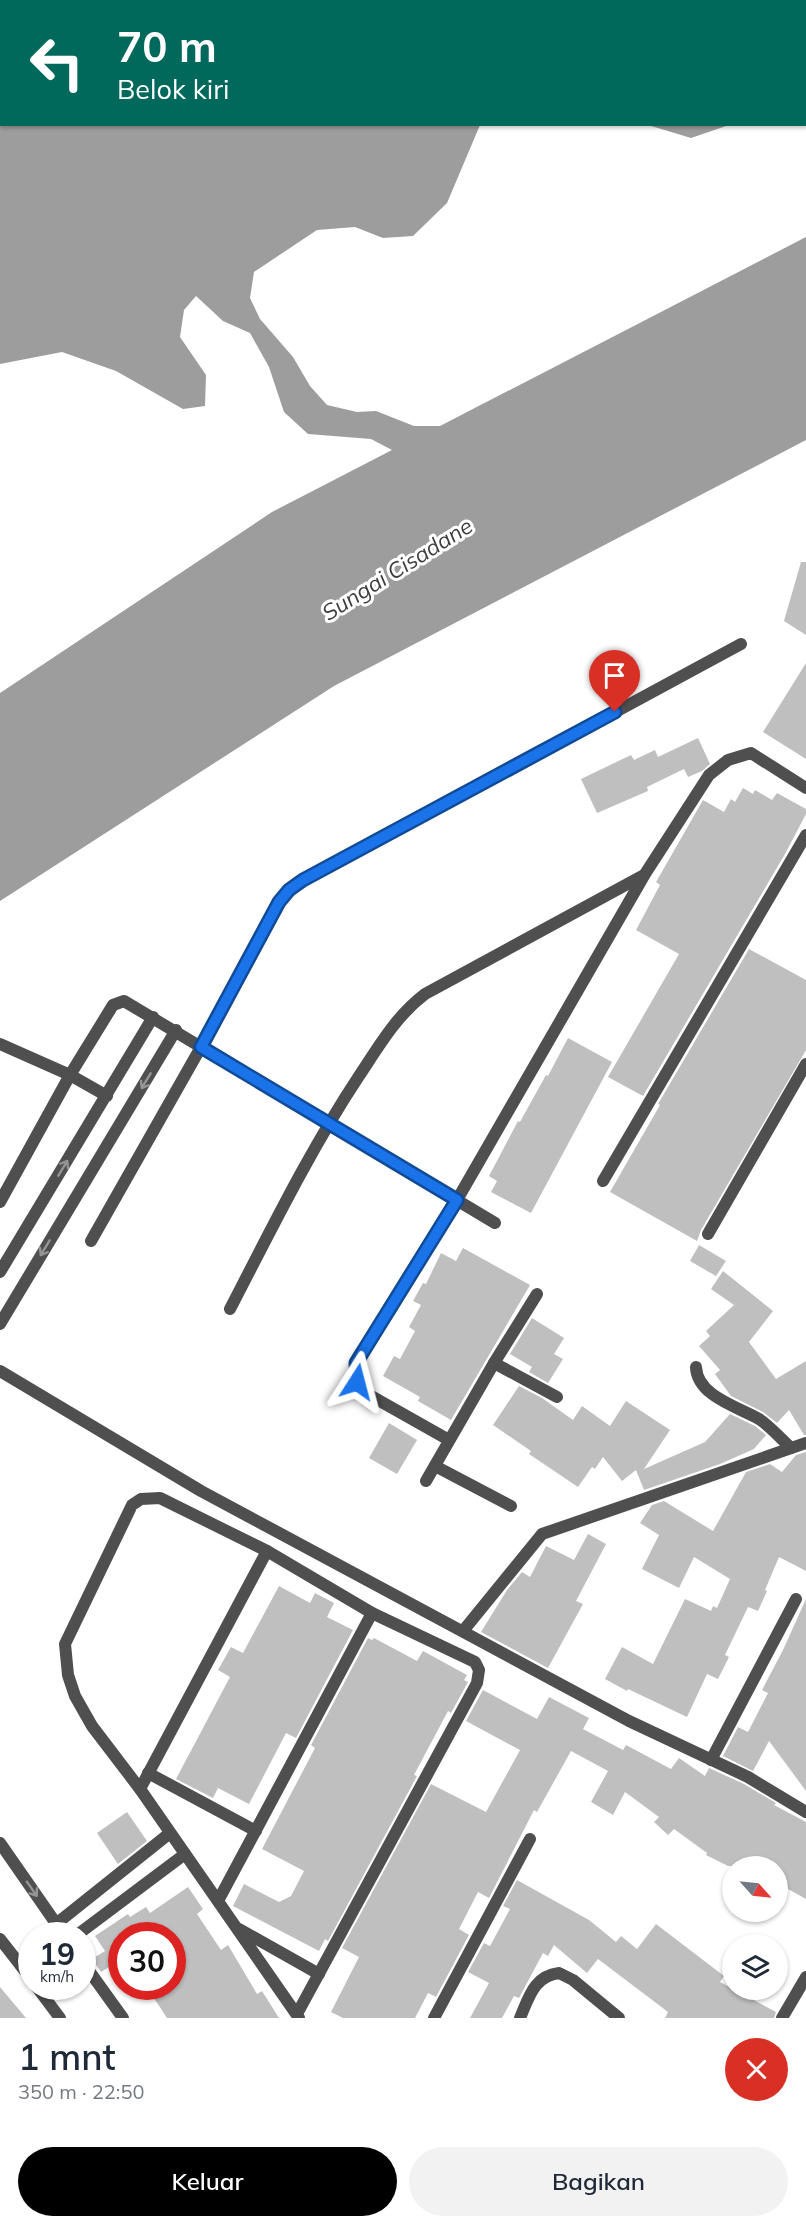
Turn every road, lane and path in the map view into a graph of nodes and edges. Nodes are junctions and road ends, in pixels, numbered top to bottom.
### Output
1 (741, 644) dead end
2 (806, 788) edge
3 (806, 835) edge
4 (645, 874) junction
5 (153, 1017) junction
6 (176, 1030) junction
7 (0, 1044) edge
8 (201, 1047) junction
9 (806, 1064) edge
10 (70, 1075) junction
11 (107, 1096) junction
12 (327, 1124) junction
13 (603, 1181) dead end
14 (457, 1200) junction
15 (0, 1202) edge
16 (495, 1223) dead end
17 (708, 1234) dead end
18 (91, 1241) dead end
19 (0, 1272) edge
20 (537, 1294) dead end
21 (230, 1309) dead end
22 (0, 1324) edge
23 (494, 1363) junction
24 (696, 1367) dead end
25 (3, 1373) edge
26 (557, 1397) dead end
27 (449, 1440) junction
28 (806, 1443) edge
29 (791, 1448) junction
30 (435, 1466) junction
31 (426, 1481) dead end
32 (511, 1506) dead end
33 (267, 1551) junction
34 (796, 1599) dead end
35 (372, 1613) junction
36 (463, 1631) junction
37 (711, 1760) junction
38 (148, 1773) junction
39 (140, 1789) junction
40 (806, 1812) edge
41 (256, 1832) junction
42 (170, 1833) junction
43 (530, 1839) dead end
44 (0, 1843) edge
45 (185, 1854) junction
46 (86, 1899) junction
47 (218, 1901) junction
48 (99, 1919) junction
49 (55, 1922) edge
50 (58, 1922) edge
51 (95, 1922) edge
52 (236, 1927) junction
53 (0, 1939) edge
54 (18, 1962) edge
55 (319, 1974) junction
56 (806, 1977) edge
57 (96, 1980) edge
58 (46, 2000) edge
59 (298, 2016) edge
60 (60, 2018) edge
61 (123, 2018) edge
62 (434, 2018) edge
63 (520, 2018) edge
64 (619, 2018) edge
65 (782, 2018) edge

1 - 8 street
2 - 4 street
3 - 13 street
4 - 12 street
4 - 14 street
5 - 6 street
5 - 10 street
5 - 11 street
6 - 8 street
6 -> 22 street
7 - 10 street
8 - 12 street
8 - 18 street
9 - 17 street
10 - 11 street
10 - 15 street
19 -> 11 street
12 - 14 street
12 - 21 street
14 - 16 street
14 - 27 street
20 - 23 street
23 - 26 street
23 - 27 street
24 - 29 street
25 - 36 street
27 - 30 street
28 - 29 street
29 - 36 street
30 - 31 street
30 - 32 street
33 - 35 street
33 - 38 street
33 - 39 street
34 - 37 street
35 - 41 street
35 - 55 street
36 - 37 street
37 - 40 street
38 - 39 street
38 - 41 street
39 - 42 street
41 - 47 street
42 - 45 street
42 - 46 street
43 - 62 street
44 -> 49 street
45 - 47 street
45 - 48 street
46 - 48 street
46 - 50 street
47 - 52 street
48 - 51 street
52 - 55 street
52 - 59 street
53 - 54 street
55 - 59 street
56 - 65 street
57 - 61 street
58 - 60 street
63 - 64 street

